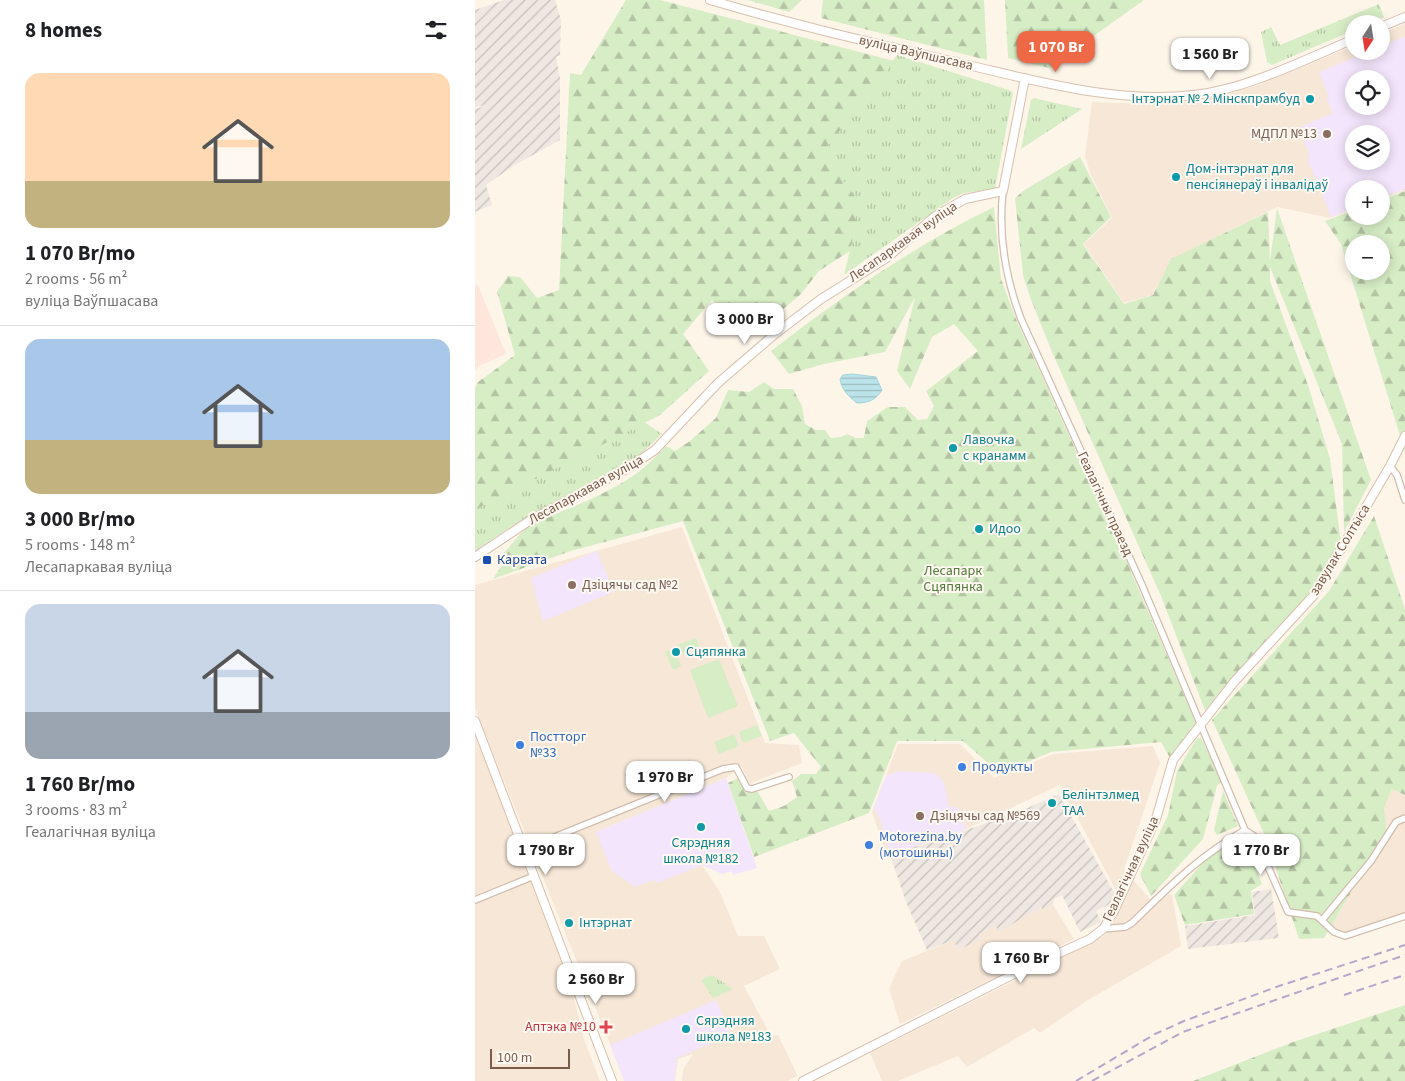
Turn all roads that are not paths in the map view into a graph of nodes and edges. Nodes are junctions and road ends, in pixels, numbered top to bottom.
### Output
1 (710, 0) edge
2 (1405, 17) edge
3 (1390, 23) edge
4 (1345, 43) edge
5 (1025, 78) junction
6 (1003, 191) junction
7 (1405, 436) edge
8 (1391, 466) junction
9 (1405, 500) edge
10 (475, 557) edge
11 (475, 721) edge
12 (1201, 722) junction
13 (789, 777) dead end
14 (1405, 818) edge
15 (1245, 830) junction
16 (529, 862) junction
17 (534, 876) junction
18 (475, 900) edge
19 (1405, 916) edge
20 (1323, 919) junction
21 (1103, 929) junction
22 (612, 1081) edge
23 (803, 1081) edge

1 - 5 street, вуліца Ваўпшасава
2 - 3 street
4 - 5 street, вуліца Ваўпшасава
5 - 6 street, Геалагічны праезд
6 - 10 street, Лесапаркавая вуліца
6 - 12 street, Геалагічны праезд
7 - 8 street, завулак Солтыса
8 - 9 street
8 - 12 street, завулак Солтыса
11 - 16 street
12 - 15 street, Геалагічны праезд
12 - 21 street, Геалагічная вуліца
13 - 16 street
14 - 20 street
15 - 20 street, Геалагічны праезд
15 - 21 street
16 - 17 street
17 - 18 street
17 - 22 street
19 - 20 street
21 - 23 street, Геалагічная вуліца

